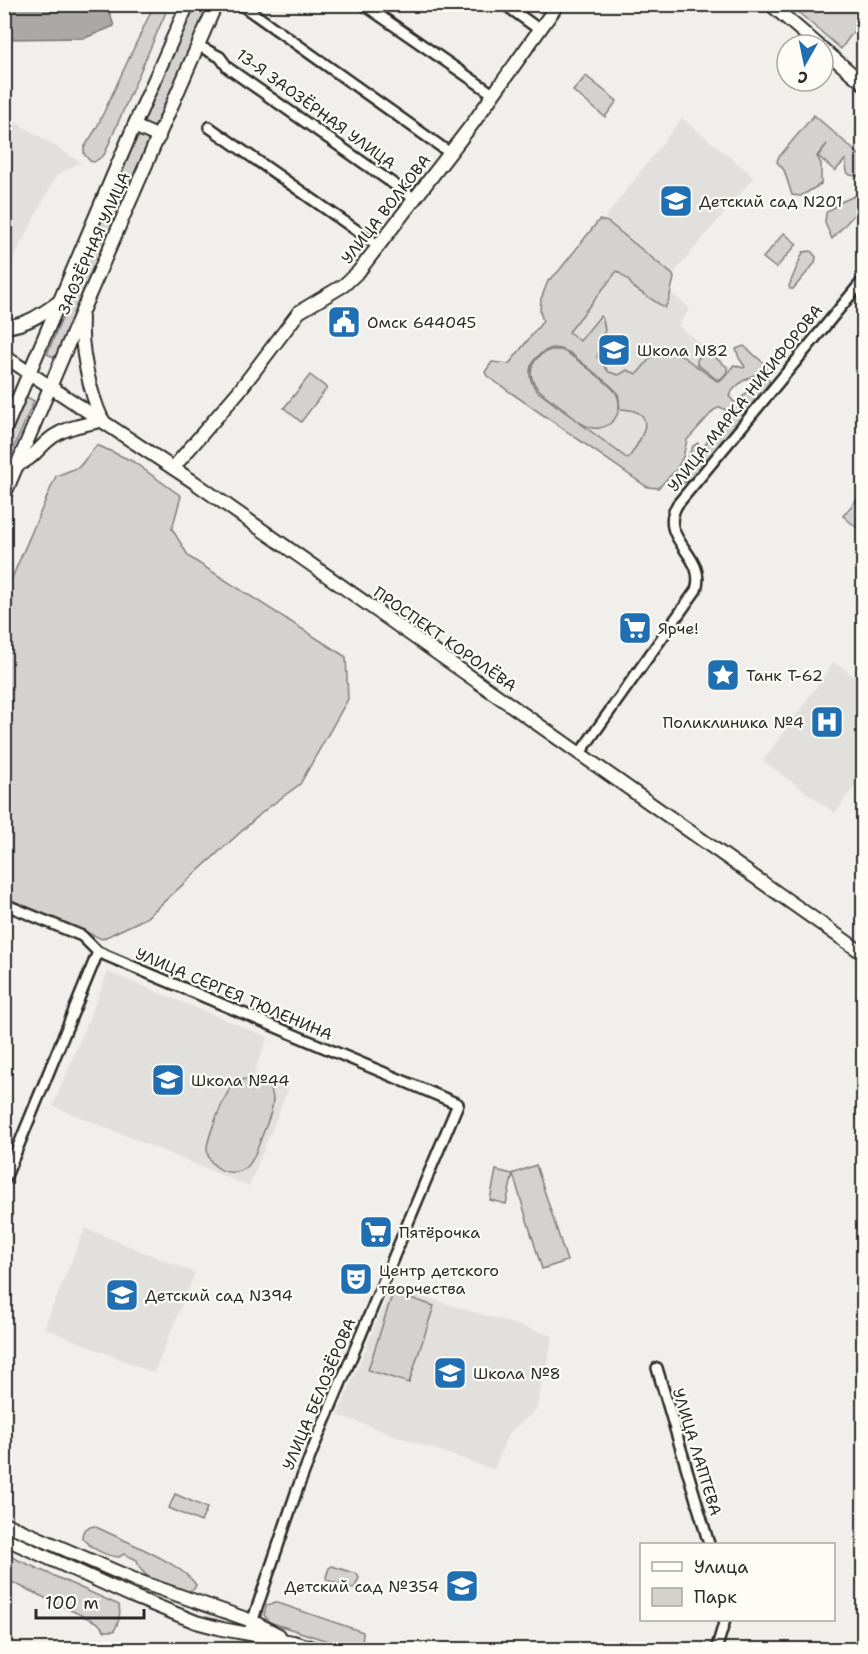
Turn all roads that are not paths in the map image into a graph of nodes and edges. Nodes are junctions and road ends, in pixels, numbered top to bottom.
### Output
1 (188, 4) edge
2 (216, 4) edge
3 (363, 4) edge
4 (504, 4) edge
5 (558, 4) edge
6 (770, 4) edge
7 (243, 6) edge
8 (540, 30) junction
9 (804, 33) edge
10 (199, 46) junction
11 (835, 59) edge
12 (864, 84) edge
13 (494, 94) junction
14 (134, 126) junction
15 (208, 127) dead end
16 (159, 137) junction
17 (450, 153) junction
18 (415, 199) junction
19 (379, 246) junction
20 (864, 279) edge
21 (61, 300) junction
22 (83, 309) junction
23 (4, 327) edge
24 (4, 356) edge
25 (30, 372) junction
26 (51, 386) junction
27 (103, 420) junction
28 (4, 432) edge
29 (17, 465) junction
30 (173, 468) junction
31 (4, 496) edge
32 (580, 753) junction
33 (4, 904) edge
34 (98, 952) junction
35 (864, 954) edge
36 (458, 1104) joint
37 (4, 1181) edge
38 (657, 1368) dead end
39 (4, 1523) edge
40 (4, 1538) edge
41 (708, 1543) edge
42 (725, 1621) edge
43 (250, 1627) junction
44 (293, 1646) edge
45 (319, 1650) edge
46 (716, 1650) edge

1 - 14 main road, ЗАОЗЁРНАЯ УЛИЦА
2 - 10 main road, ЗАОЗЁРНАЯ УЛИЦА
3 - 13 street
4 - 8 street
5 - 8 main road, УЛИЦА ВОЛКОВА
6 - 9 main road
7 - 17 street
8 - 13 main road, УЛИЦА ВОЛКОВА
10 - 16 main road, ЗАОЗЁРНАЯ УЛИЦА
10 - 18 street, 13-Я ЗАОЗЁРНАЯ УЛИЦА
11 - 12 main road
13 - 17 main road, УЛИЦА ВОЛКОВА
14 - 16 main road
14 - 21 main road, ЗАОЗЁРНАЯ УЛИЦА
15 - 19 street
16 - 22 main road, ЗАОЗЁРНАЯ УЛИЦА
17 - 18 main road, УЛИЦА ВОЛКОВА
18 - 19 main road, УЛИЦА ВОЛКОВА
19 - 30 main road, УЛИЦА ВОЛКОВА
20 - 32 street, УЛИЦА МАРКА НИКИФОРОВА
21 - 23 main road
21 - 25 main road, ЗАОЗЁРНАЯ УЛИЦА
22 - 26 main road, ЗАОЗЁРНАЯ УЛИЦА
22 - 27 main road
24 - 25 main road, ПРОСПЕКТ КОРОЛЁВА
25 - 26 main road, ПРОСПЕКТ КОРОЛЁВА
25 - 28 main road, ЗАОЗЁРНАЯ УЛИЦА
26 - 27 main road, ПРОСПЕКТ КОРОЛЁВА
26 - 29 main road, ЗАОЗЁРНАЯ УЛИЦА
27 - 29 main road
27 - 30 main road, ПРОСПЕКТ КОРОЛЁВА
29 - 31 main road, ЗАОЗЁРНАЯ УЛИЦА
30 - 32 main road, ПРОСПЕКТ КОРОЛЁВА
32 - 35 main road, ПРОСПЕКТ КОРОЛЁВА
33 - 34 street, УЛИЦА СЕРГЕЯ ТЮЛЕНИНА
34 - 36 street, УЛИЦА СЕРГЕЯ ТЮЛЕНИНА
34 - 37 street
36 - 43 street, УЛИЦА БЕЛОЗЁРОВА
38 - 41 street, УЛИЦА ЛАПТЕВА
39 - 43 main road
40 - 43 main road
42 - 46 street
43 - 44 main road
44 - 45 main road

